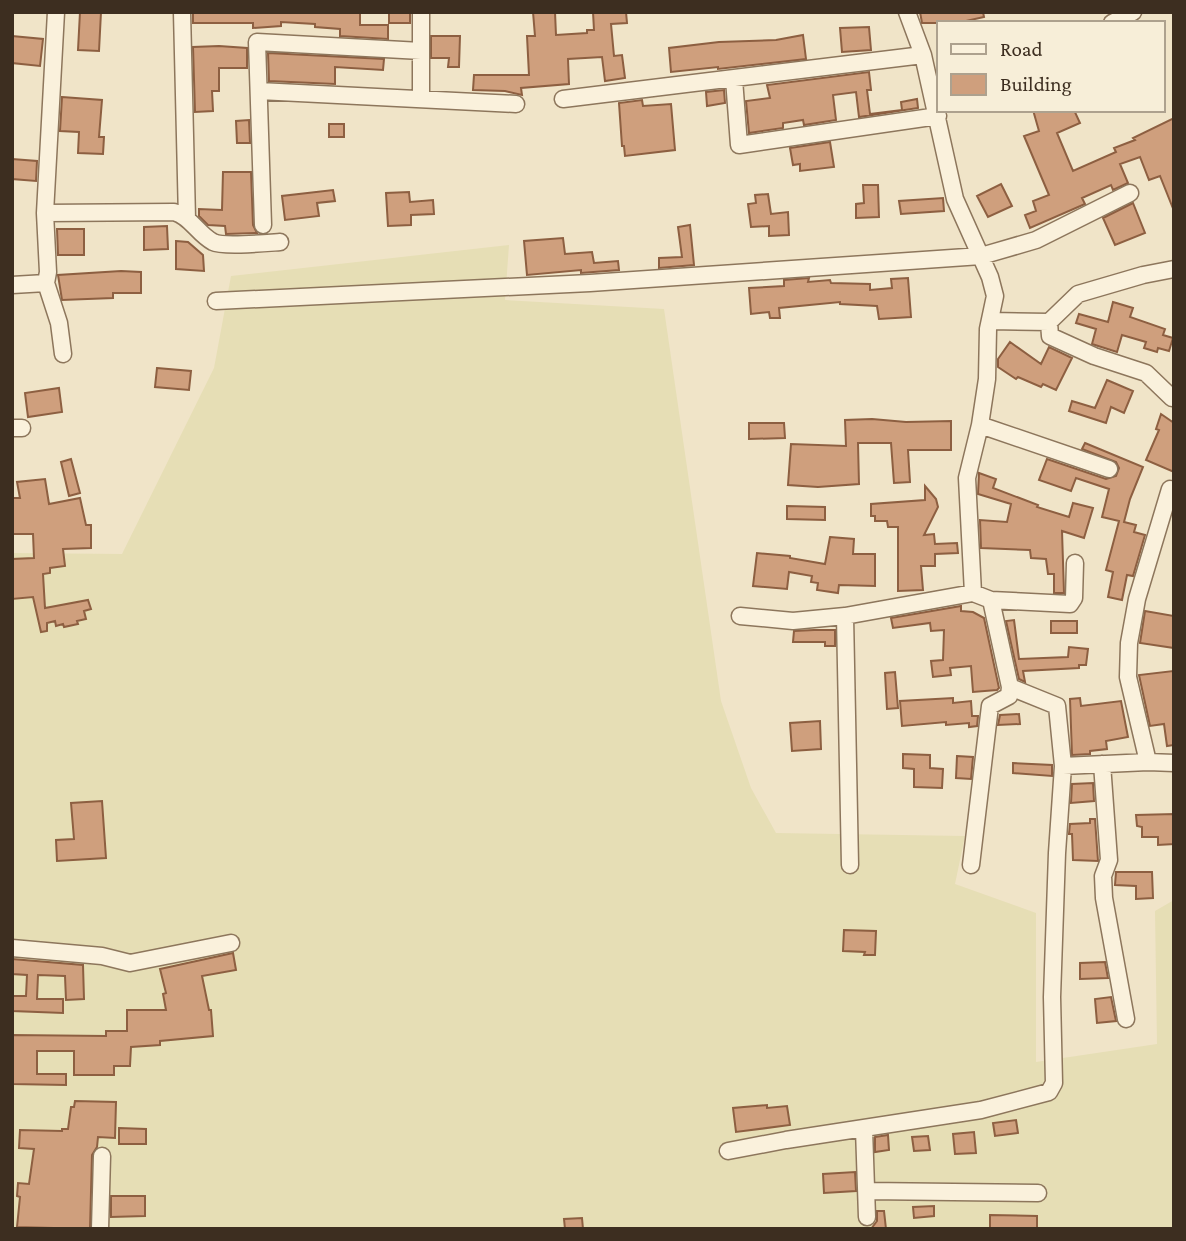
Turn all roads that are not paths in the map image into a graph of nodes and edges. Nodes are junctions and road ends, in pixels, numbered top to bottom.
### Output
1 (56, 12) edge
2 (182, 12) edge
3 (421, 12) edge
4 (907, 12) edge
5 (1133, 12) edge
6 (1116, 21) edge
7 (421, 51) junction
8 (923, 55) junction
9 (734, 79) junction
10 (259, 91) junction
11 (421, 98) junction
12 (563, 99) dead end
13 (516, 104) dead end
14 (937, 112) edge
15 (937, 112) edge
16 (938, 116) junction
17 (1130, 193) dead end
18 (45, 213) junction
19 (187, 219) junction
20 (263, 225) dead end
21 (280, 242) dead end
22 (981, 256) junction
23 (1174, 269) edge
24 (46, 283) junction
25 (12, 285) edge
26 (216, 301) dead end
27 (990, 321) junction
28 (1049, 322) junction
29 (64, 354) dead end
30 (1172, 398) dead end
31 (980, 425) junction
32 (1109, 469) dead end
33 (1170, 489) dead end
34 (1075, 564) dead end
35 (973, 593) junction
36 (990, 600) junction
37 (740, 616) dead end
38 (845, 616) junction
39 (1010, 687) junction
40 (1147, 762) junction
41 (1174, 763) edge
42 (1102, 764) junction
43 (1063, 766) junction
44 (850, 865) dead end
45 (971, 865) dead end
46 (231, 943) dead end
47 (12, 948) edge
48 (1126, 1019) dead end
49 (864, 1129) junction
50 (728, 1151) dead end
51 (102, 1156) dead end
52 (867, 1191) junction
53 (1038, 1193) dead end
54 (867, 1217) dead end
55 (100, 1229) edge

1 - 18 street
2 - 19 street
3 - 7 street
4 - 8 street
5 - 6 street
7 - 10 street
7 - 11 street
8 - 9 street
8 - 14 street
9 - 12 street
9 - 16 street
10 - 11 street
10 - 20 street
11 - 13 street
15 - 16 street
16 - 22 street
17 - 22 street
18 - 19 street
18 - 24 street
19 - 21 street
22 - 26 street
22 - 27 street
23 - 28 street
24 - 25 street
24 - 29 street
27 - 28 street
27 - 31 street
28 - 30 street
31 - 32 street
31 - 35 street
33 - 40 street
34 - 36 street
35 - 36 street
35 - 38 street
36 - 39 street
37 - 38 street
38 - 44 street
39 - 43 street
39 - 45 street
40 - 41 street
40 - 42 street
42 - 43 street
42 - 48 street
43 - 49 street
46 - 47 street
49 - 50 street
49 - 52 street
51 - 55 street
52 - 53 street
52 - 54 street

